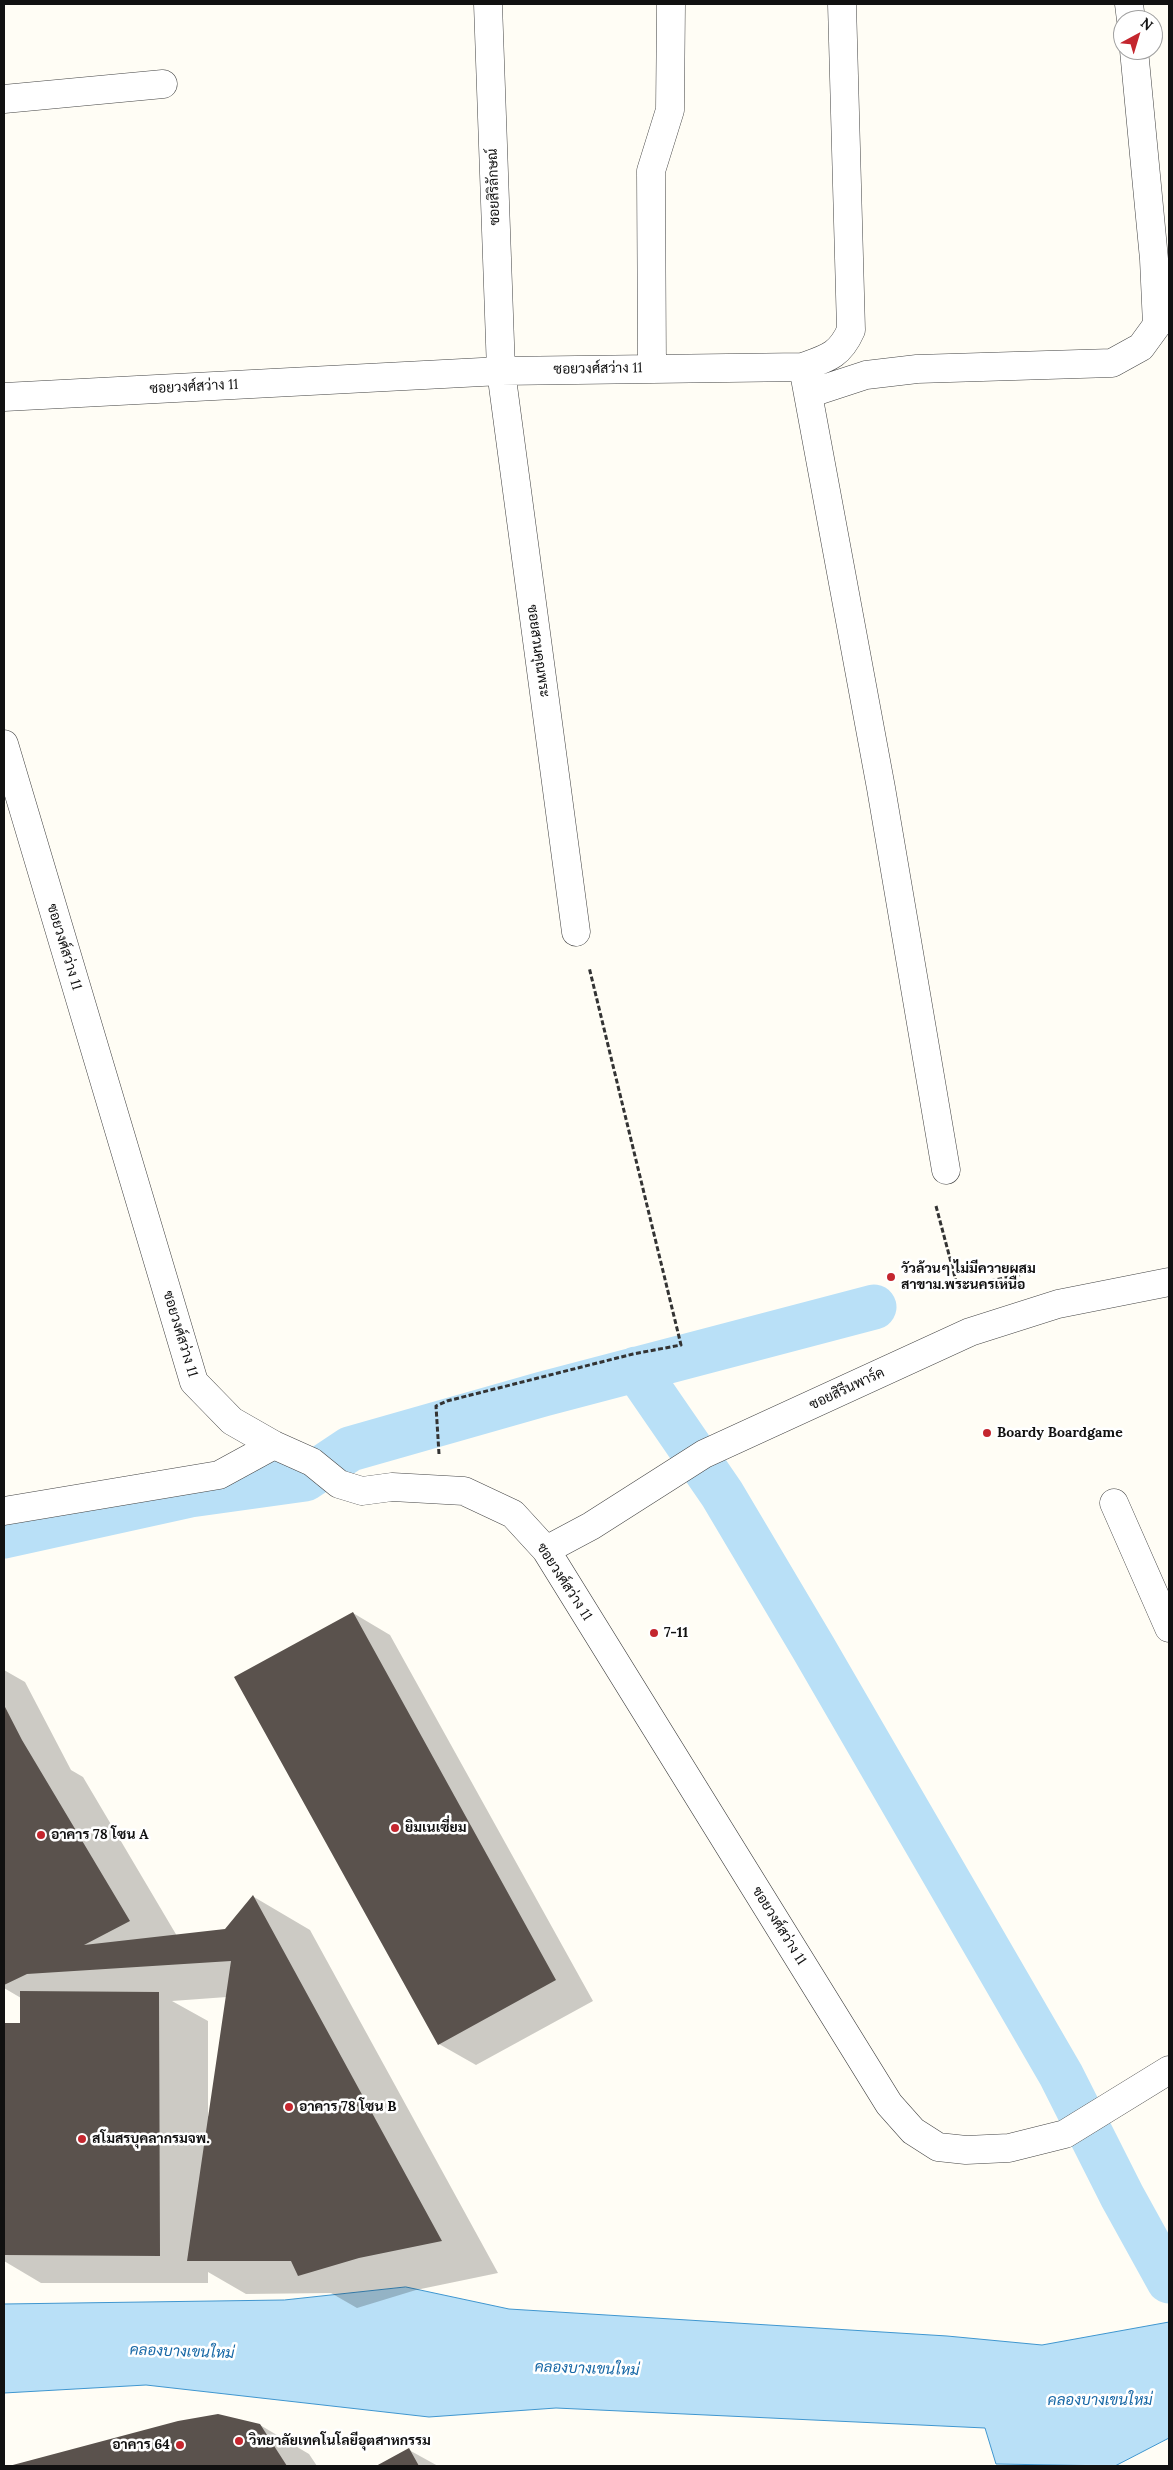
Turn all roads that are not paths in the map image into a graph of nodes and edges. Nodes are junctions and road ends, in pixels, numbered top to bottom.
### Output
1 (488, 4) edge
2 (671, 4) edge
3 (842, 4) edge
4 (1135, 60) edge
5 (163, 84) dead end
6 (4, 99) edge
7 (803, 367) junction
8 (652, 368) junction
9 (501, 371) junction
10 (808, 394) junction
11 (4, 397) edge
12 (4, 744) edge
13 (576, 932) dead end
14 (946, 1170) dead end
15 (1169, 1282) edge
16 (274, 1445) junction
17 (1114, 1503) dead end
18 (4, 1511) edge
19 (546, 1550) junction
20 (1169, 1628) edge
21 (1169, 2070) edge

1 - 9 street, ซอยสิริลักษณ์
2 - 8 street
3 - 7 street, ซอยวงศ์สว่าง 11
4 - 10 street
5 - 6 street
7 - 8 street, ซอยวงศ์สว่าง 11
7 - 10 street
8 - 9 street, ซอยวงศ์สว่าง 11
9 - 11 street, ซอยวงศ์สว่าง 11
9 - 13 street, ซอยสวนคุณพระ
10 - 14 street
12 - 16 street, ซอยวงศ์สว่าง 11
15 - 19 street, ซอยสิรีนพาร์ค
16 - 18 street
16 - 19 street, ซอยวงศ์สว่าง 11
17 - 20 street
19 - 21 street, ซอยวงศ์สว่าง 11

